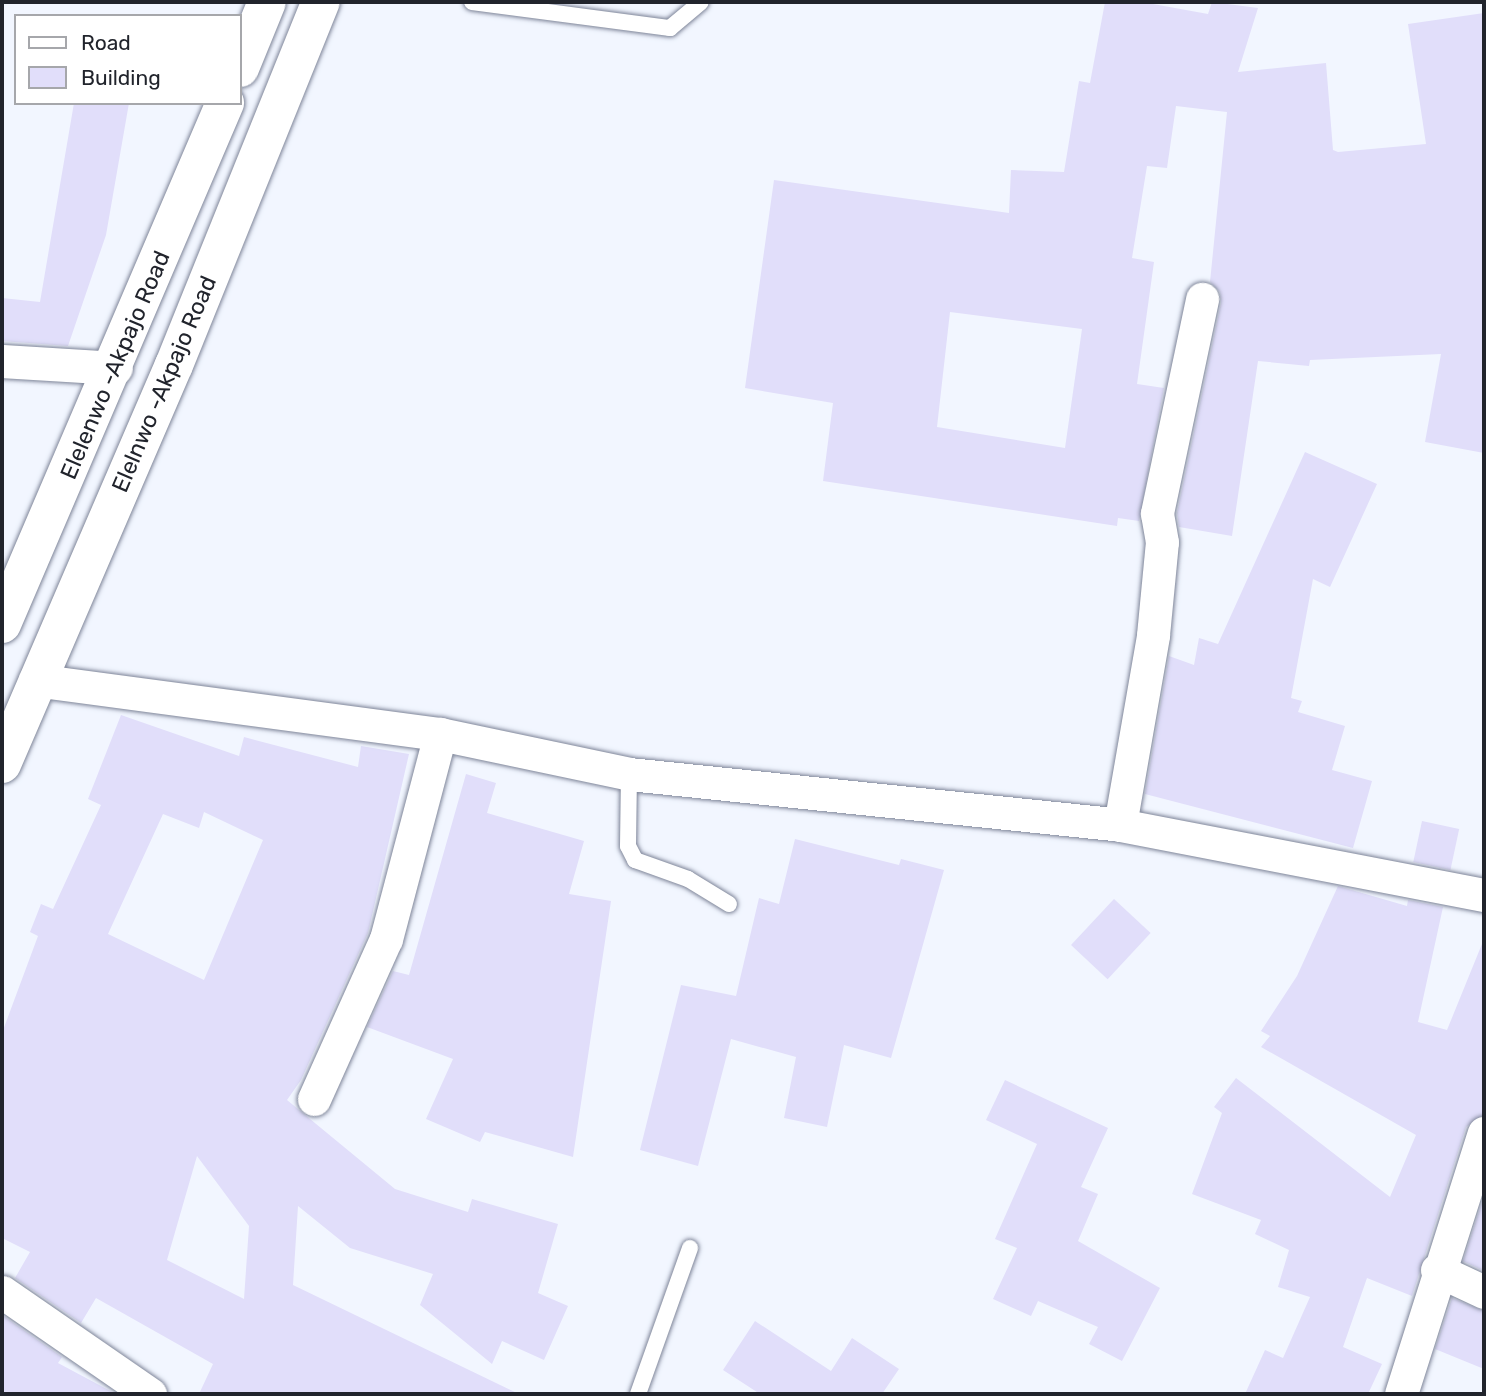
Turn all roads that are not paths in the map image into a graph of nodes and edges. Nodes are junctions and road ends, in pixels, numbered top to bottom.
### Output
1 (267, 2) edge
2 (321, 2) edge
3 (472, 2) edge
4 (701, 2) edge
5 (242, 63) edge
6 (224, 105) edge
7 (1202, 299) dead end
8 (2, 361) edge
9 (116, 368) junction
10 (2, 624) edge
11 (36, 680) junction
12 (440, 734) junction
13 (2, 764) edge
14 (629, 774) junction
15 (1120, 825) junction
16 (1479, 887) edge
17 (729, 904) dead end
18 (314, 1099) dead end
19 (1484, 1133) edge
20 (690, 1248) dead end
21 (1437, 1270) junction
22 (2, 1292) edge
23 (1484, 1293) edge
24 (150, 1394) edge
25 (638, 1394) edge
26 (1401, 1394) edge

1 - 5 main road
2 - 11 main road, Elelnwo -Akpajo Road
3 - 4 lane
6 - 9 main road, Elelenwo -Akpajo Road
7 - 15 street
8 - 9 street
9 - 10 main road, Elelenwo -Akpajo Road
11 - 12 street
11 - 13 main road, Elelnwo -Akpajo Road
12 - 14 street
12 - 18 street
14 - 15 street
14 - 17 lane
15 - 16 street
19 - 21 street
20 - 25 lane
21 - 23 street
21 - 26 street
22 - 24 street

